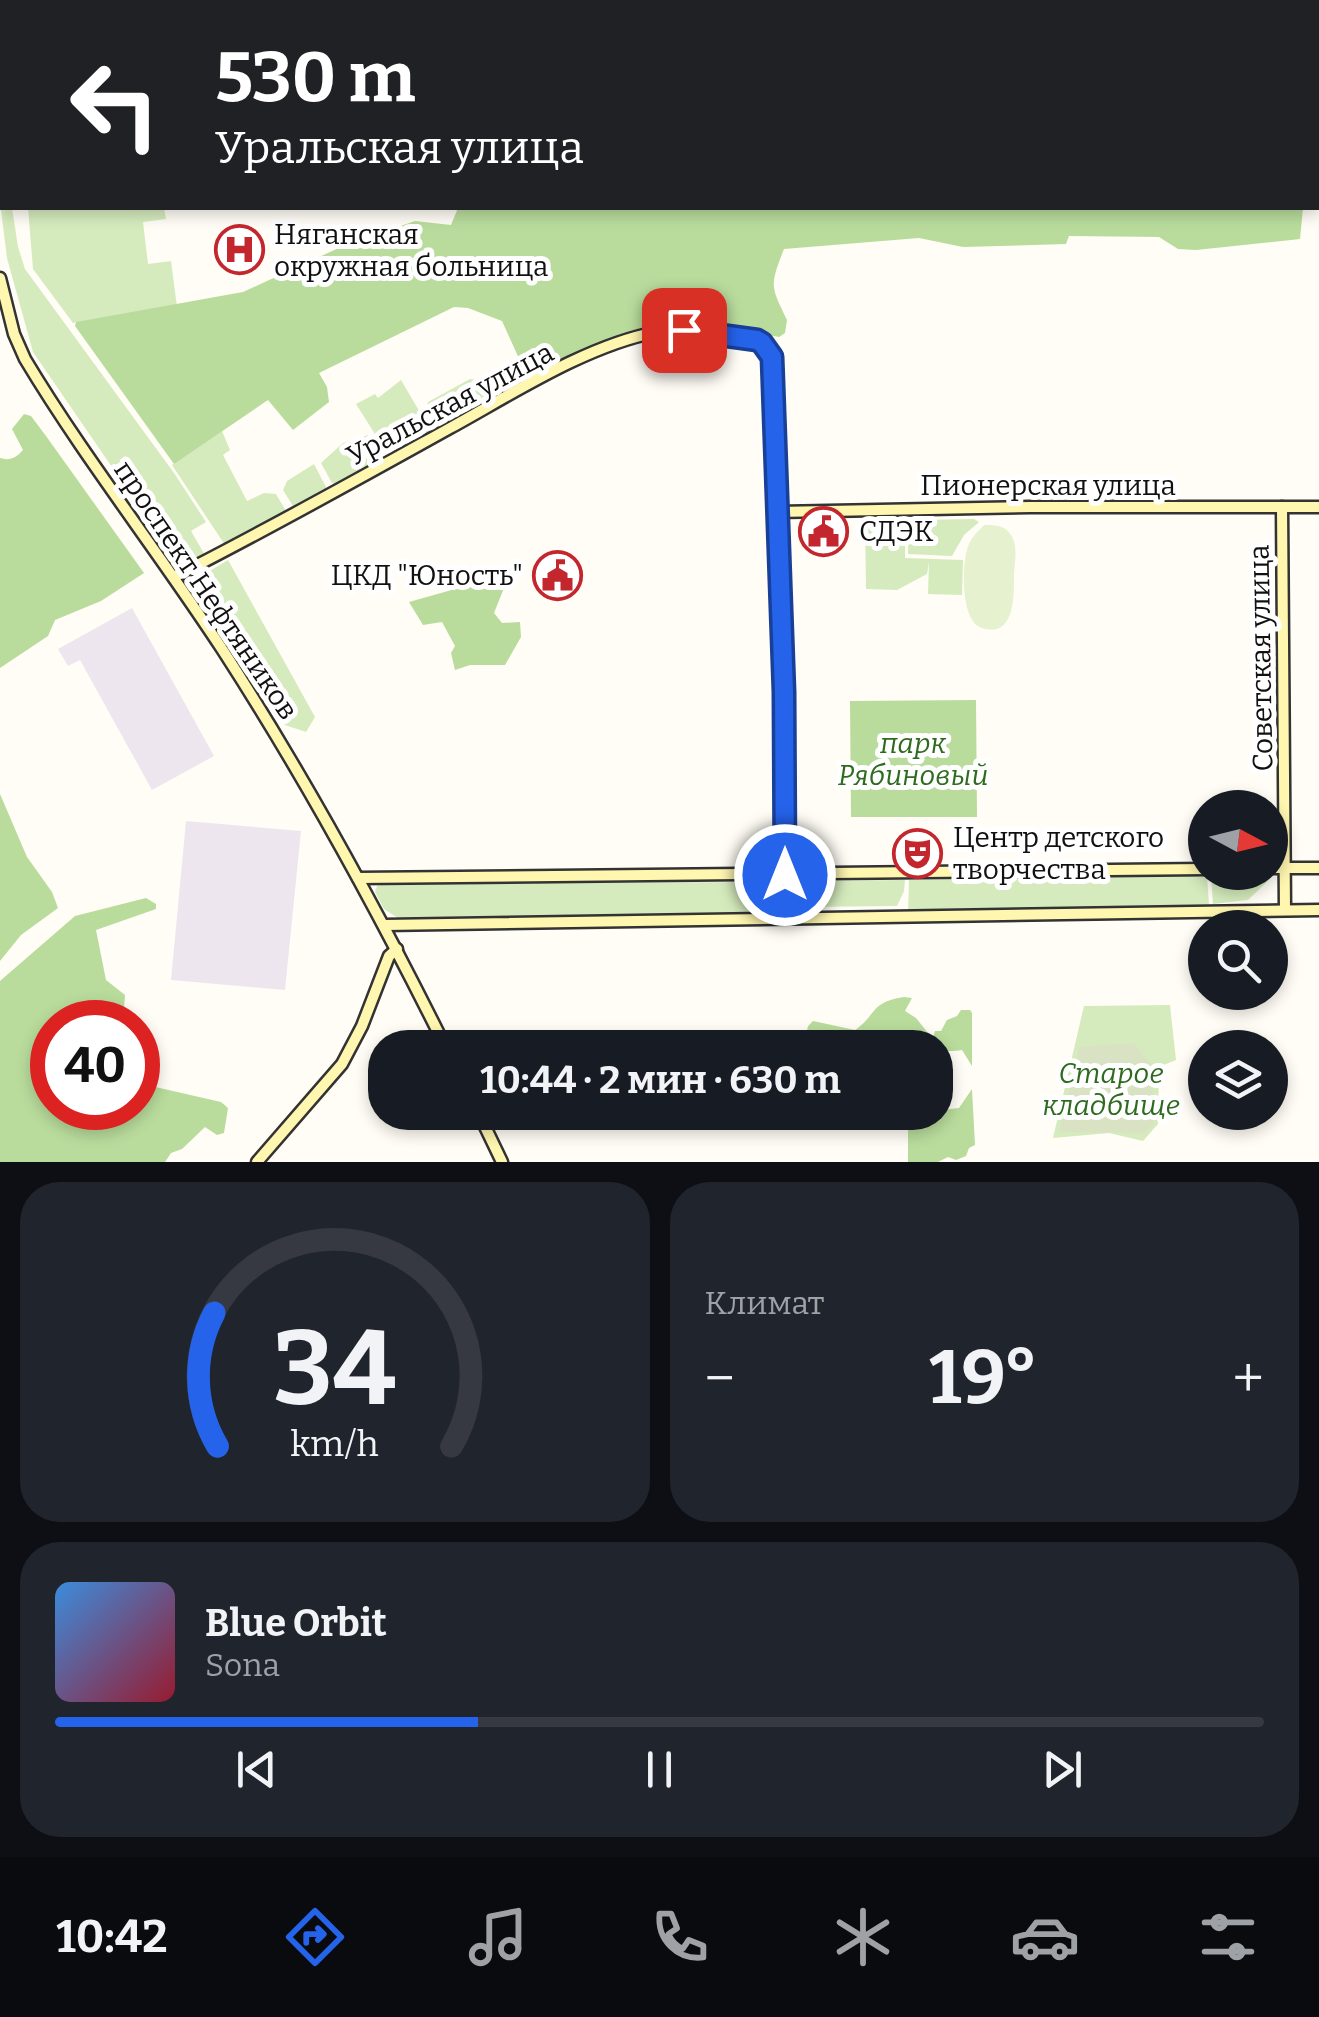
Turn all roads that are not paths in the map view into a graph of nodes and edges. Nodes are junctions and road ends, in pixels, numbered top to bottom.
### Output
1 (0, 278) edge
2 (1282, 507) junction
3 (1319, 507) edge
4 (777, 512) junction
5 (174, 578) junction
6 (1284, 790) edge
7 (1288, 868) edge
8 (1319, 868) edge
9 (1188, 869) edge
10 (785, 875) junction
11 (358, 878) junction
12 (1285, 890) edge
13 (1285, 910) edge
14 (1288, 910) edge
15 (1319, 910) edge
16 (1188, 911) edge
17 (786, 916) junction
18 (385, 925) junction
19 (397, 948) junction
20 (437, 1030) edge
21 (487, 1130) edge
22 (257, 1162) edge
23 (502, 1162) edge

1 - 5 main road, проспект Нефтяников
2 - 3 main road, Пионерская улица
2 - 4 main road, Пионерская улица
2 - 6 main road, Советская улица
4 - 5 main road, Уральская улица
4 - 10 main road
5 - 11 main road, проспект Нефтяников
7 - 8 main road
9 - 10 main road
10 - 11 main road
10 - 17 main road
11 - 18 main road, проспект Нефтяников
12 - 13 main road, Советская улица
14 - 15 main road
16 - 17 main road
17 - 18 main road
18 - 19 main road, проспект Нефтяников
19 - 20 main road, проспект Нефтяников
19 - 22 main road
21 - 23 main road

